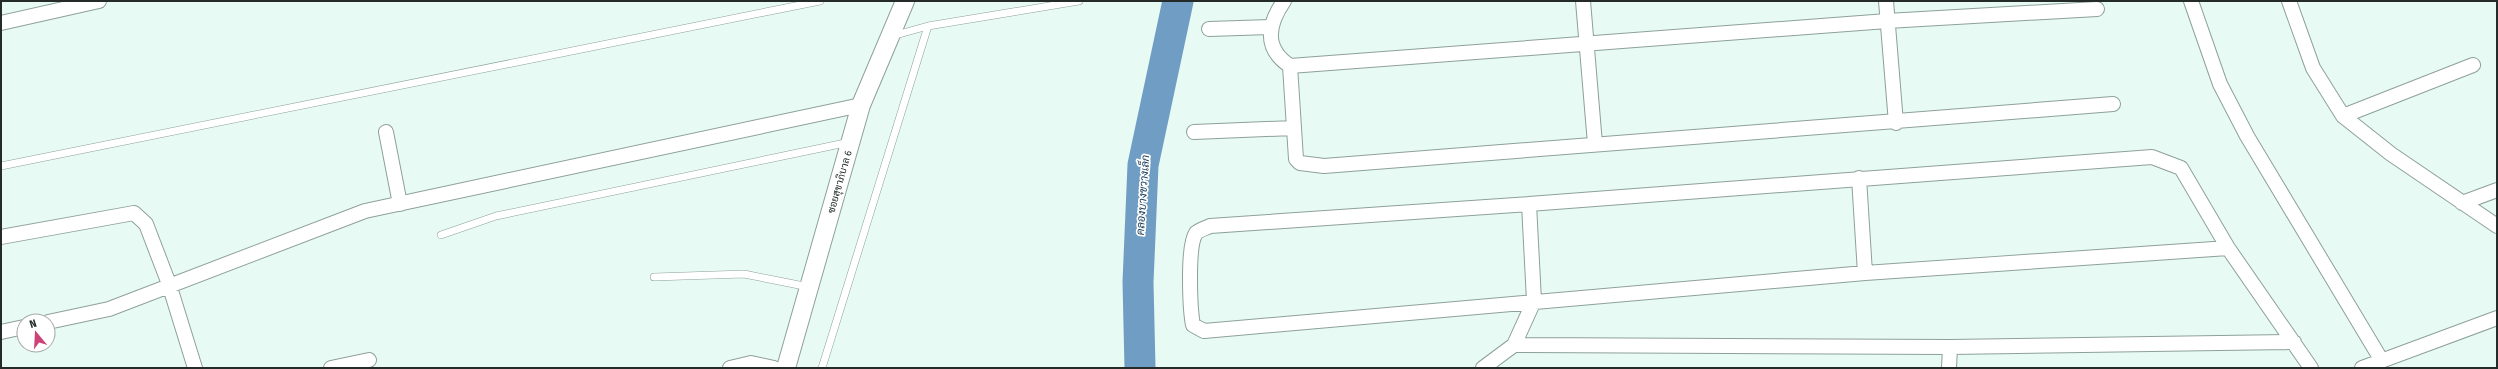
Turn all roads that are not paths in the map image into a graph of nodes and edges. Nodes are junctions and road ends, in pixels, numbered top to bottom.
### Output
1 (99, 1) edge
2 (820, 1) edge
3 (905, 1) edge
4 (1079, 1) edge
5 (1284, 1) edge
6 (1583, 1) edge
7 (1886, 1) edge
8 (2191, 1) edge
9 (2289, 1) edge
10 (2097, 8) dead end
11 (1887, 21) junction
12 (1, 23) edge
13 (928, 26) junction
14 (1270, 28) junction
15 (1209, 29) dead end
16 (890, 36) junction
17 (1588, 44) junction
18 (2472, 65) dead end
19 (1290, 66) junction
20 (2113, 104) dead end
21 (861, 105) junction
22 (2343, 116) junction
23 (1896, 123) junction
24 (1293, 128) junction
25 (386, 132) dead end
26 (1194, 132) dead end
27 (851, 142) junction
28 (1595, 144) junction
29 (1, 166) edge
30 (1859, 178) junction
31 (2497, 190) edge
32 (2462, 203) junction
33 (400, 204) junction
34 (1529, 204) junction
35 (2497, 226) edge
36 (441, 235) dead end
37 (1, 237) edge
38 (2228, 248) junction
39 (1865, 273) junction
40 (654, 277) dead end
41 (169, 284) junction
42 (809, 287) junction
43 (1534, 300) junction
44 (2497, 318) edge
45 (56, 320) edge
46 (16, 329) edge
47 (1, 332) edge
48 (2294, 342) junction
49 (1514, 345) junction
50 (1950, 347) junction
51 (369, 360) dead end
52 (2382, 361) junction
53 (195, 368) edge
54 (331, 368) edge
55 (730, 368) edge
56 (774, 368) edge
57 (786, 368) edge
58 (822, 368) edge
59 (1483, 368) edge
60 (1949, 368) edge
61 (2311, 368) edge
62 (2362, 368) edge

1 - 12 street
2 - 29 lane
3 - 16 street, ซอยสุขาภิบาล 6
4 - 13 lane
5 - 14 street
6 - 17 street
7 - 11 street
8 - 52 street
9 - 22 street
10 - 11 street
11 - 17 street
11 - 23 street
13 - 16 lane
13 - 58 lane
14 - 15 street
14 - 19 street
16 - 21 street, ซอยสุขาภิบาล 6
17 - 19 street
17 - 28 street
18 - 22 street
19 - 24 street
20 - 23 street
21 - 27 street, ซอยสุขาภิบาล 6
21 - 33 street
22 - 32 street
23 - 28 street
24 - 26 street
24 - 28 street
25 - 33 street
27 - 36 lane
27 - 42 street, ซอยสุขาภิบาล 6
30 - 34 street
30 - 38 street
30 - 39 street
31 - 32 street
32 - 35 street
33 - 41 street
34 - 43 street
34 - 43 street
37 - 41 street
38 - 39 street
38 - 48 street
39 - 43 street
40 - 42 lane
41 - 45 street
41 - 53 street
42 - 57 street, ซอยสุขาภิบาล 6
43 - 49 street
44 - 52 street
46 - 47 street
48 - 50 street
48 - 61 street
49 - 50 street
49 - 59 street
50 - 60 street
51 - 54 street
52 - 62 street
55 - 56 street

